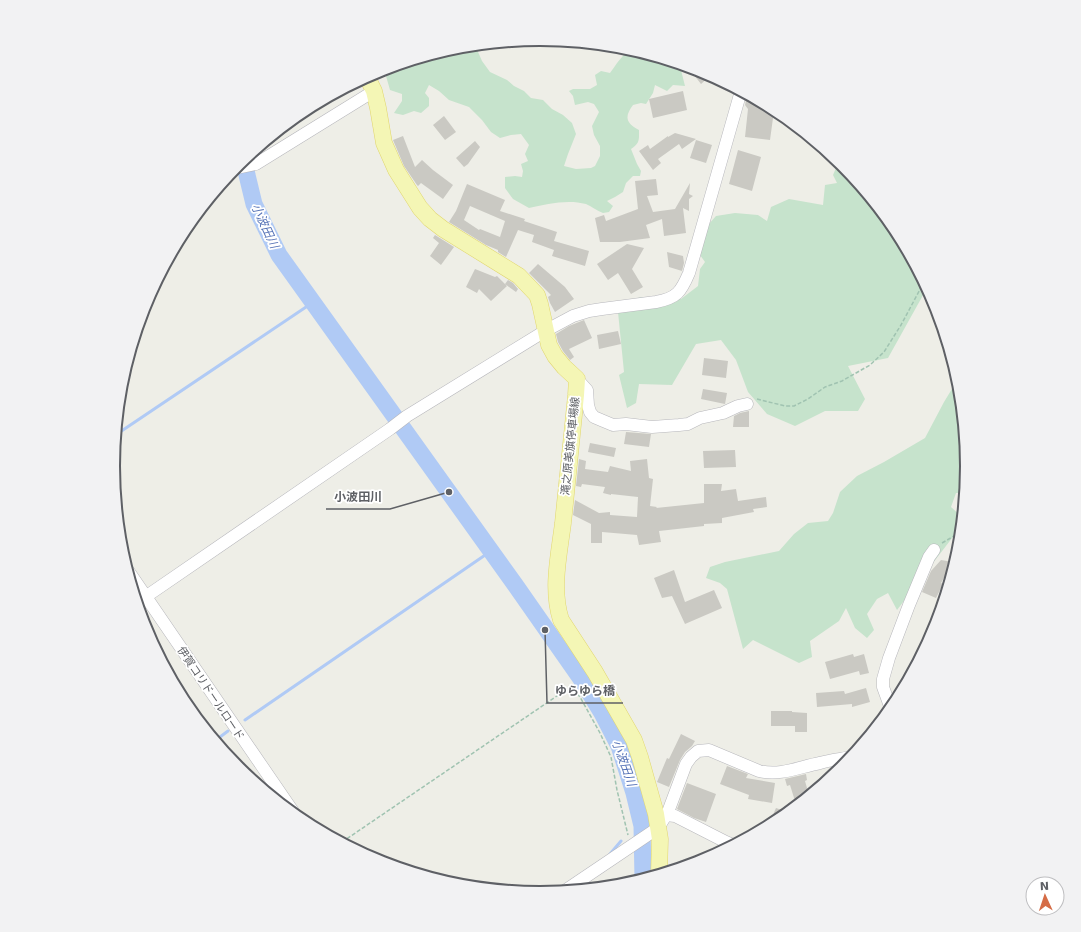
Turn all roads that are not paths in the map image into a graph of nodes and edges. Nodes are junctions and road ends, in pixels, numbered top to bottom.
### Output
1 (370, 83) edge
2 (374, 91) junction
3 (739, 96) edge
4 (247, 166) edge
5 (545, 331) junction
6 (577, 379) junction
7 (747, 404) road end
8 (934, 550) road end
9 (142, 599) edge
10 (143, 600) edge
11 (888, 701) edge
12 (841, 759) edge
13 (283, 797) edge
14 (658, 825) junction
15 (727, 842) edge
16 (659, 869) edge
17 (575, 884) edge

1 - 2 main road
2 - 4 street
2 - 5 main road
3 - 5 street
5 - 6 main road
5 - 9 street
6 - 7 street
6 - 14 main road, 滝之原美旗停車場線
8 - 11 street
10 - 13 street, 伊賀コリドールロード
12 - 14 street
14 - 15 street
14 - 16 main road, 滝之原美旗停車場線
14 - 17 street

